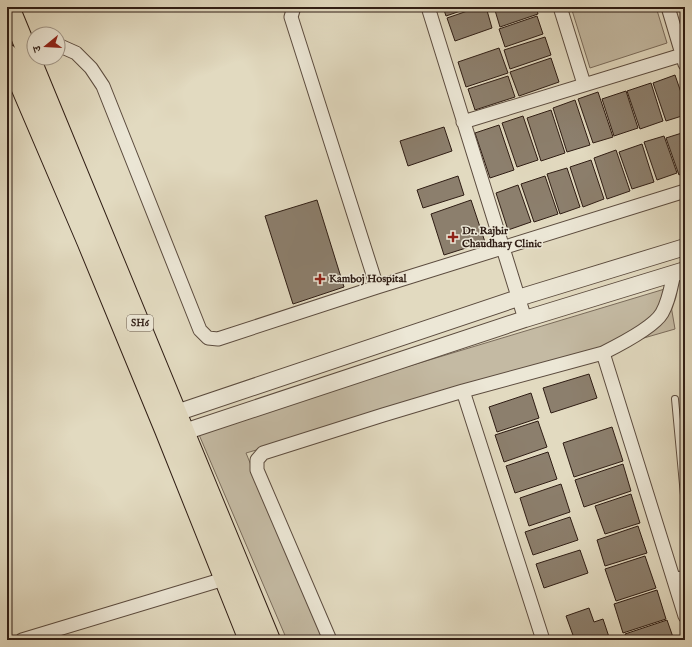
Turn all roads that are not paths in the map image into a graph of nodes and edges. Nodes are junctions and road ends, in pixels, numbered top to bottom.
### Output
1 (9, 7) edge
2 (294, 7) edge
3 (428, 7) edge
4 (560, 7) edge
5 (668, 7) edge
6 (26, 36) edge
7 (66, 49) edge
8 (7, 54) edge
9 (684, 59) edge
10 (39, 66) edge
11 (584, 84) junction
12 (463, 122) junction
13 (685, 192) edge
14 (685, 247) edge
15 (503, 248) junction
16 (679, 272) edge
17 (377, 287) junction
18 (518, 298) junction
19 (525, 319) junction
20 (603, 353) junction
21 (463, 391) junction
22 (675, 399) dead end
23 (176, 413) junction
24 (175, 431) junction
25 (685, 506) edge
26 (679, 575) edge
27 (224, 579) junction
28 (685, 616) edge
29 (22, 640) edge
30 (249, 640) edge
31 (270, 640) edge
32 (330, 640) edge
33 (543, 640) edge

1 - 6 main road, SH6
2 - 17 street
3 - 12 street
4 - 11 street
5 - 9 street
7 - 17 street
8 - 24 main road, SH6
9 - 11 street
10 - 23 main road, SH6
11 - 12 street
12 - 15 street
13 - 15 street
14 - 18 street
15 - 17 street
15 - 18 street
16 - 19 street
16 - 20 street
18 - 19 street
18 - 23 street
19 - 24 street
20 - 21 street
20 - 26 street
21 - 32 street
21 - 33 street
22 - 25 lane
23 - 24 main road, SH6
24 - 27 main road, SH6
24 - 31 main road, SH6
26 - 28 street
27 - 29 street
27 - 30 main road, SH6

